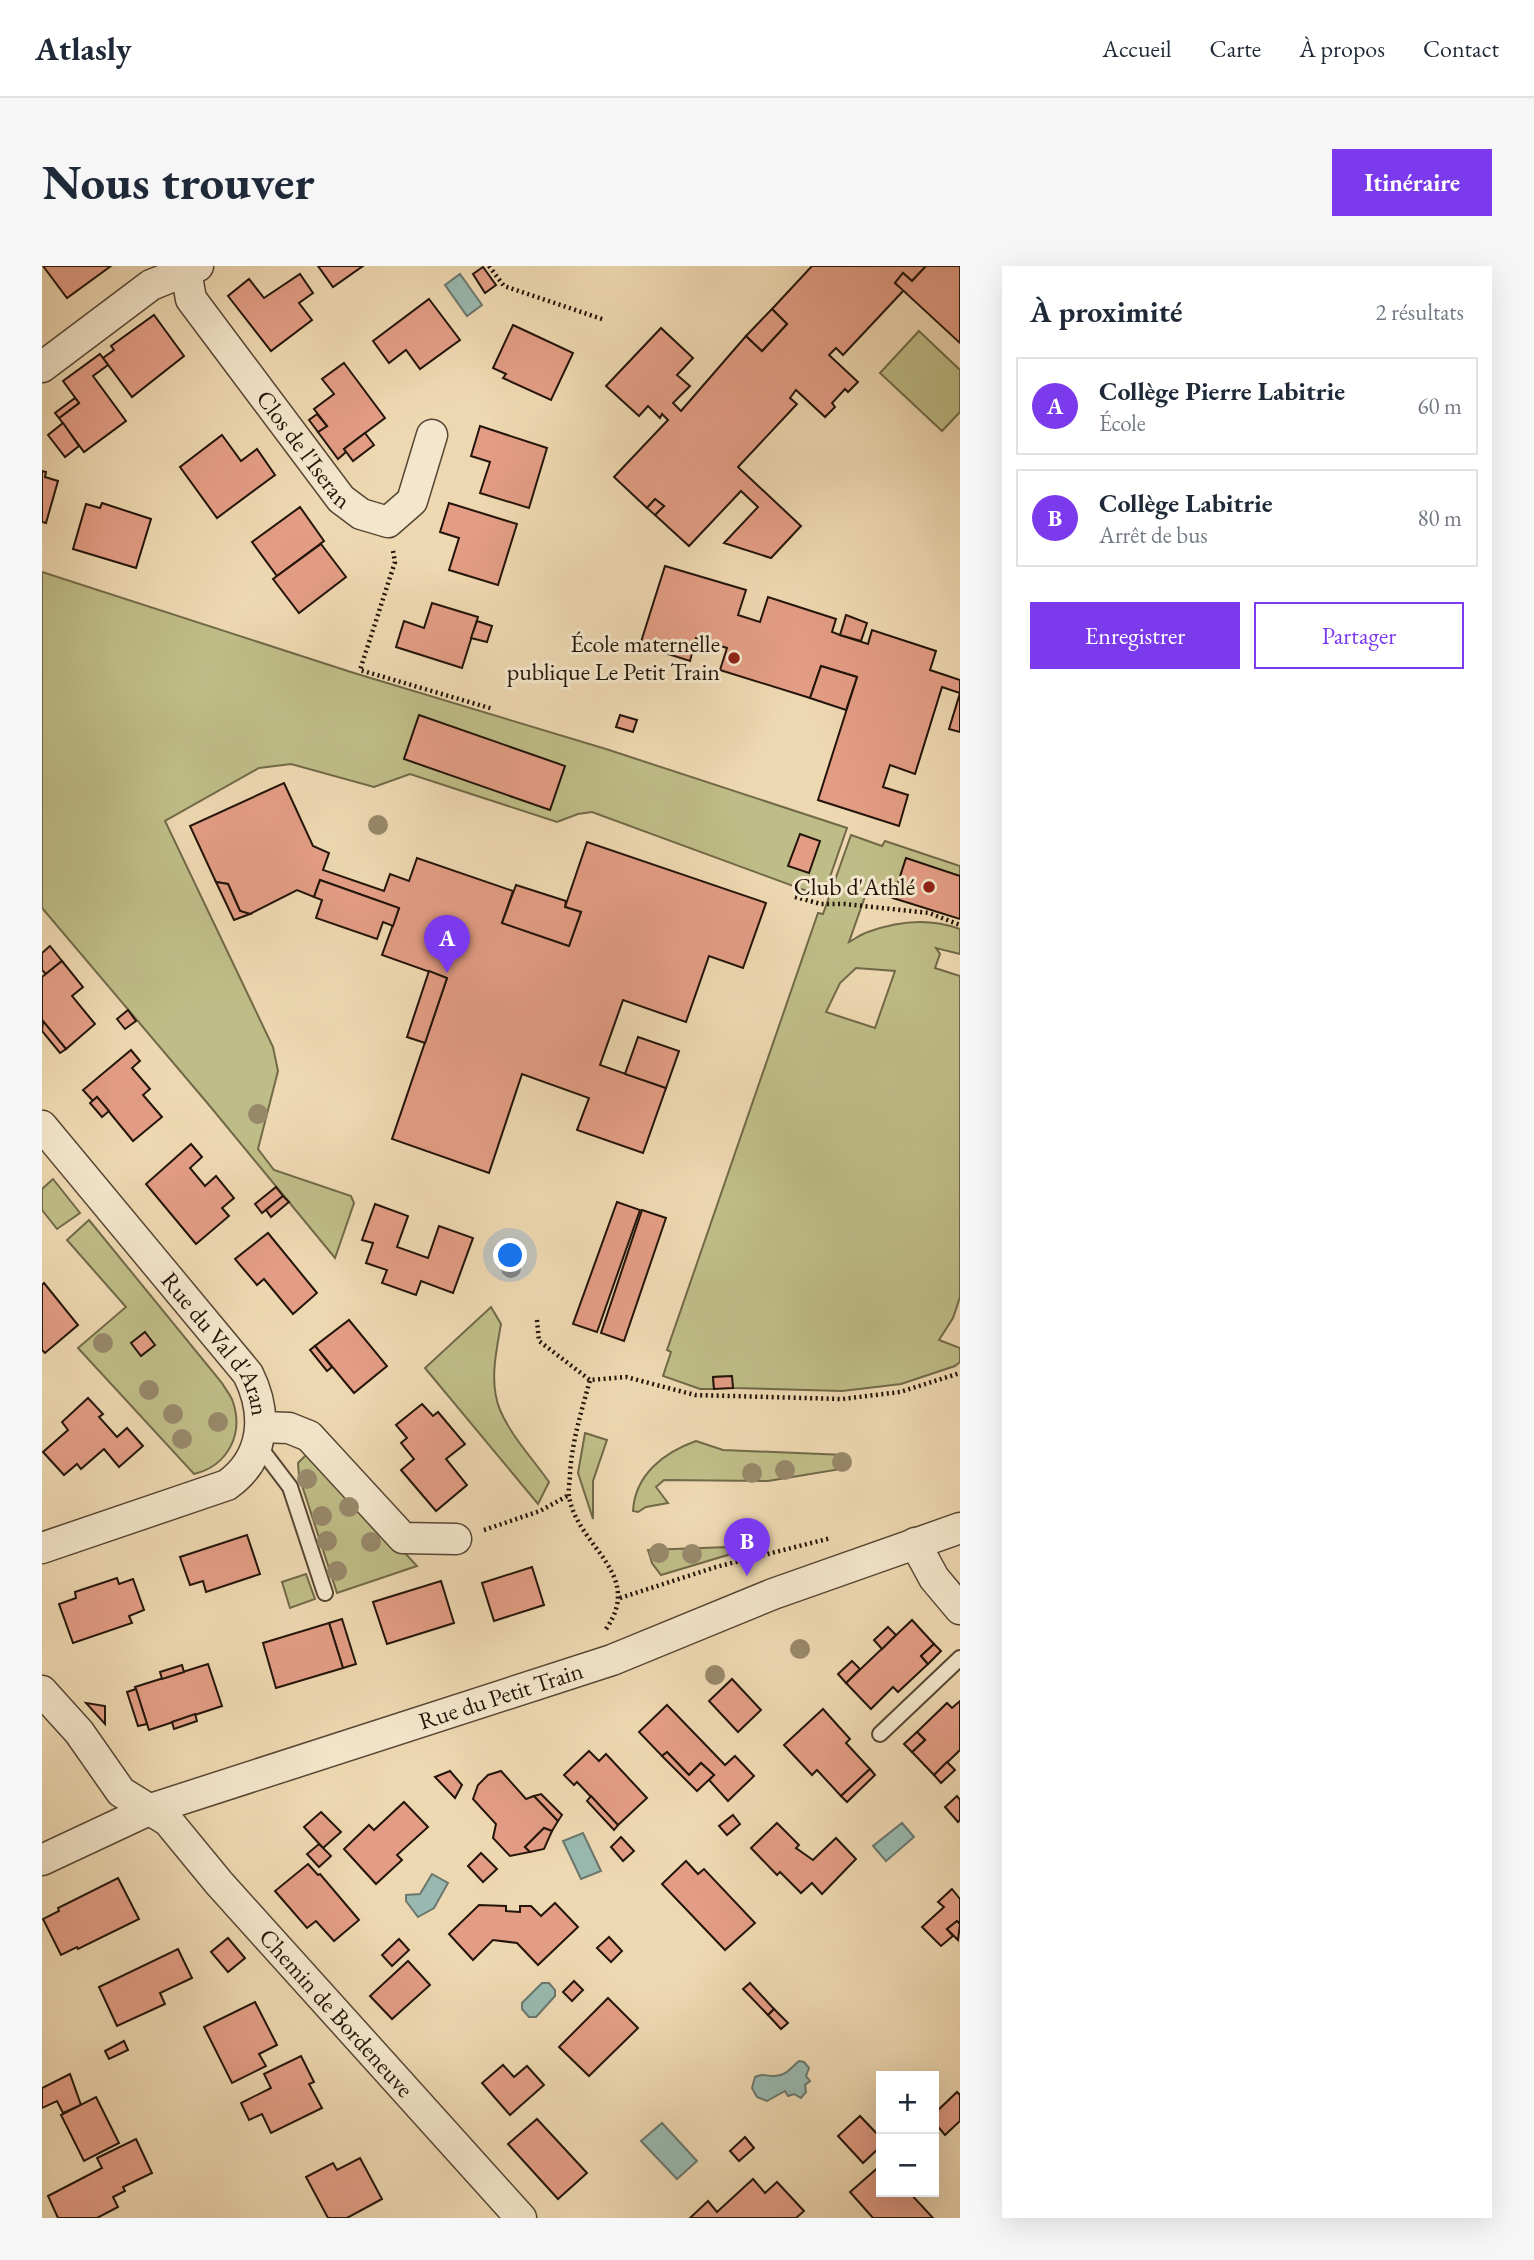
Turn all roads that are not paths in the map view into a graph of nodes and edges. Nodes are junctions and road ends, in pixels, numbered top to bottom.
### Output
1 (189, 268) edge
2 (42, 367) edge
3 (432, 435) dead end
4 (42, 1126) edge
5 (259, 1436) junction
6 (960, 1528) edge
7 (456, 1539) road end
8 (915, 1544) junction
9 (42, 1548) edge
10 (326, 1593) dead end
11 (960, 1609) edge
12 (960, 1658) edge
13 (42, 1690) edge
14 (880, 1734) dead end
15 (150, 1809) junction
16 (42, 1860) edge
17 (521, 2218) edge

1 - 2 street
1 - 3 street, Clos de l'Iseran
4 - 5 street, Rue du Val d'Aran
5 - 7 street
5 - 9 street, Rue du Val d'Aran
5 - 10 lane
6 - 8 street, Rue du Petit Train
8 - 11 street
8 - 15 street, Rue du Petit Train
12 - 14 lane
13 - 15 street, Chemin de Bordeneuve
15 - 16 street, Rue du Petit Train
15 - 17 street, Chemin de Bordeneuve

